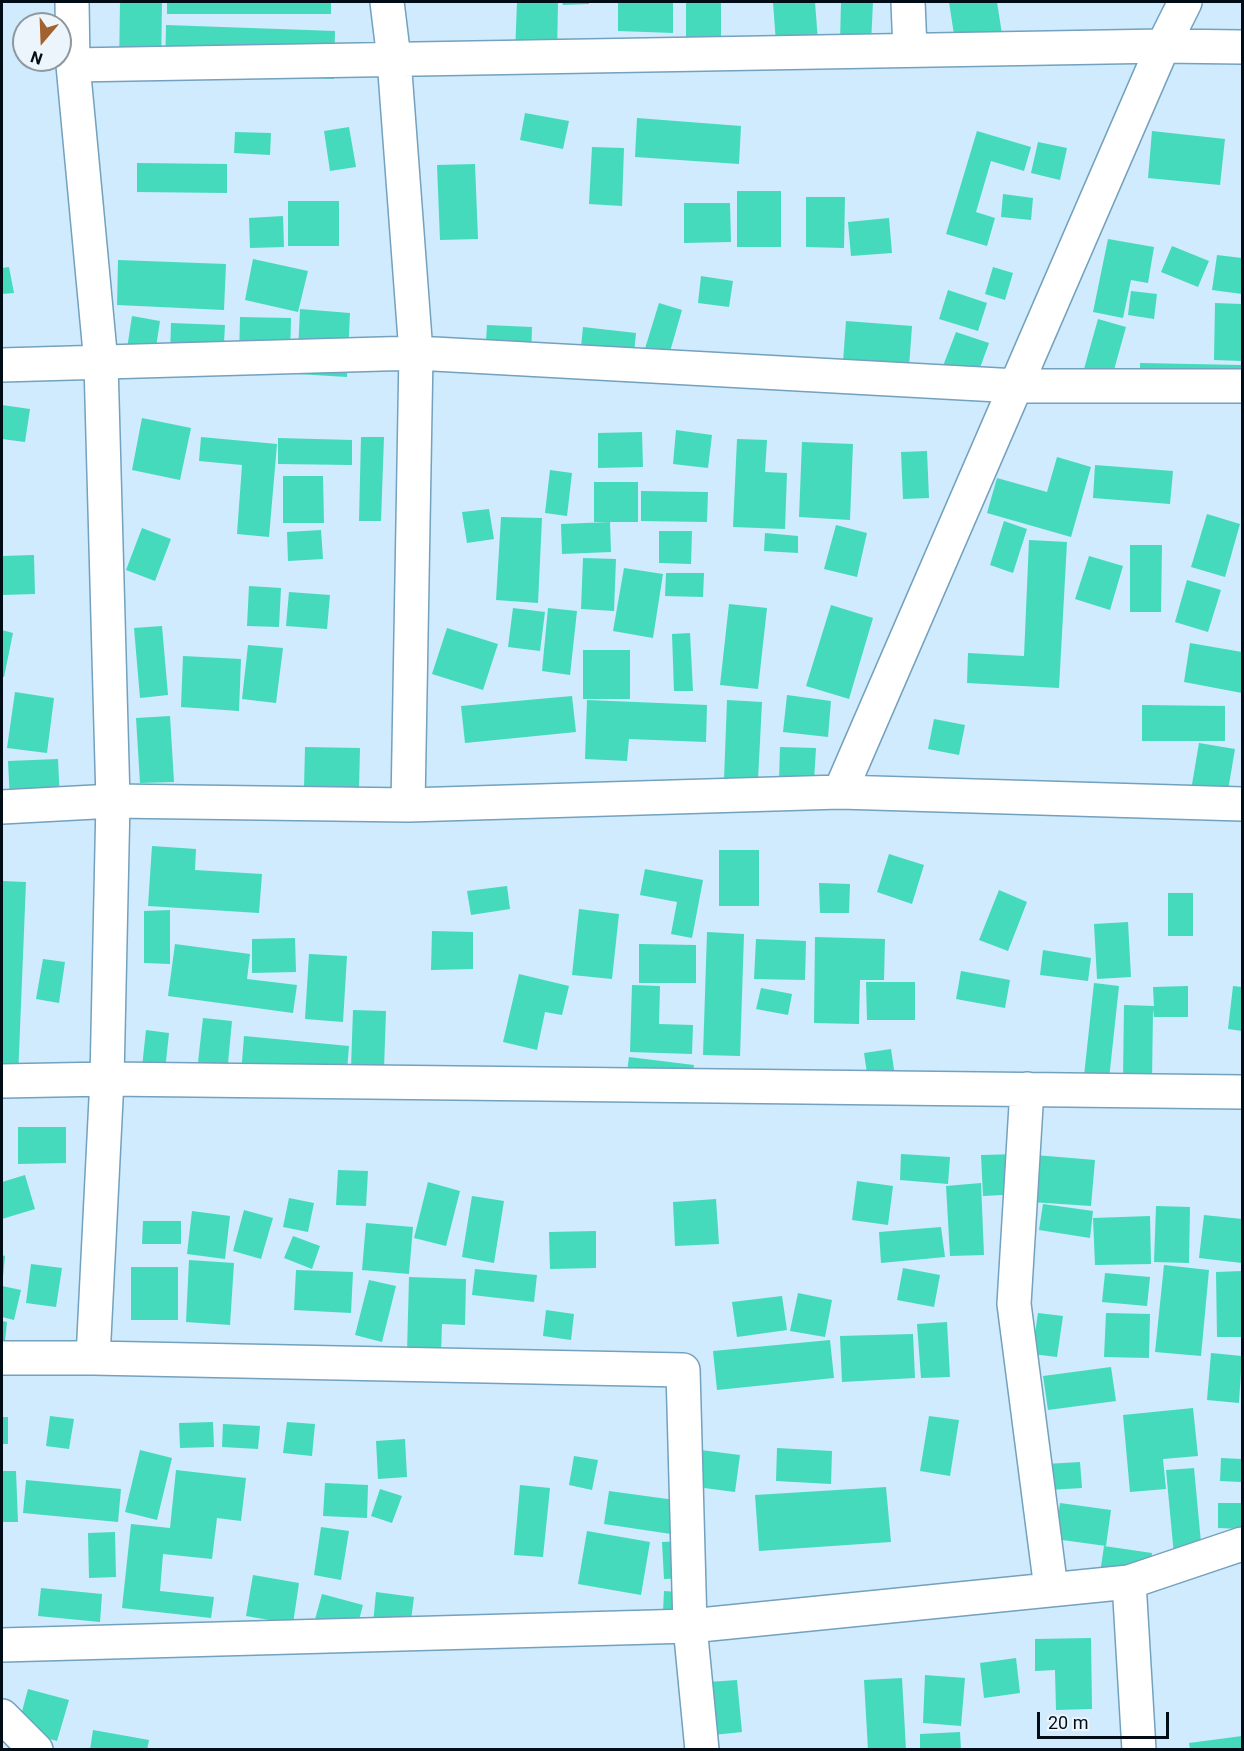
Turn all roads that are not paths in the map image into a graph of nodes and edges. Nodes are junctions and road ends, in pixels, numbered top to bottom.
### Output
1 (72, 2) edge
2 (387, 2) edge
3 (908, 2) edge
4 (1185, 2) edge
5 (1163, 46) junction
6 (1242, 47) edge
7 (910, 50) junction
8 (394, 59) junction
9 (73, 65) junction
10 (416, 353) junction
11 (101, 363) junction
12 (2, 365) edge
13 (1017, 386) junction
14 (1242, 387) edge
15 (840, 792) junction
16 (113, 801) junction
17 (1242, 804) edge
18 (408, 805) junction
19 (2, 807) edge
20 (107, 1079) junction
21 (2, 1081) edge
22 (1027, 1089) junction
23 (1242, 1092) edge
24 (2, 1358) edge
25 (93, 1358) junction
26 (1242, 1544) edge
27 (1129, 1582) junction
28 (1051, 1590) junction
29 (690, 1626) junction
30 (2, 1645) edge
31 (2, 1716) edge
32 (36, 1749) edge
33 (702, 1749) edge
34 (1139, 1749) edge

1 - 9 street
2 - 8 street
3 - 7 street
4 - 5 street
5 - 6 street
5 - 7 street
5 - 13 street
7 - 8 street
8 - 9 street
8 - 10 street
9 - 11 street
10 - 11 street
10 - 13 street
10 - 18 street
11 - 12 street
11 - 16 street
13 - 14 street
13 - 15 street
15 - 17 street
15 - 18 street
16 - 18 street
16 - 19 street
16 - 20 street
20 - 21 street
20 - 22 street
20 - 25 street
22 - 23 street
22 - 28 street
24 - 25 street
25 - 29 street
26 - 27 street
27 - 28 street
27 - 34 street
28 - 29 street
29 - 30 street
29 - 33 street
31 - 32 street

